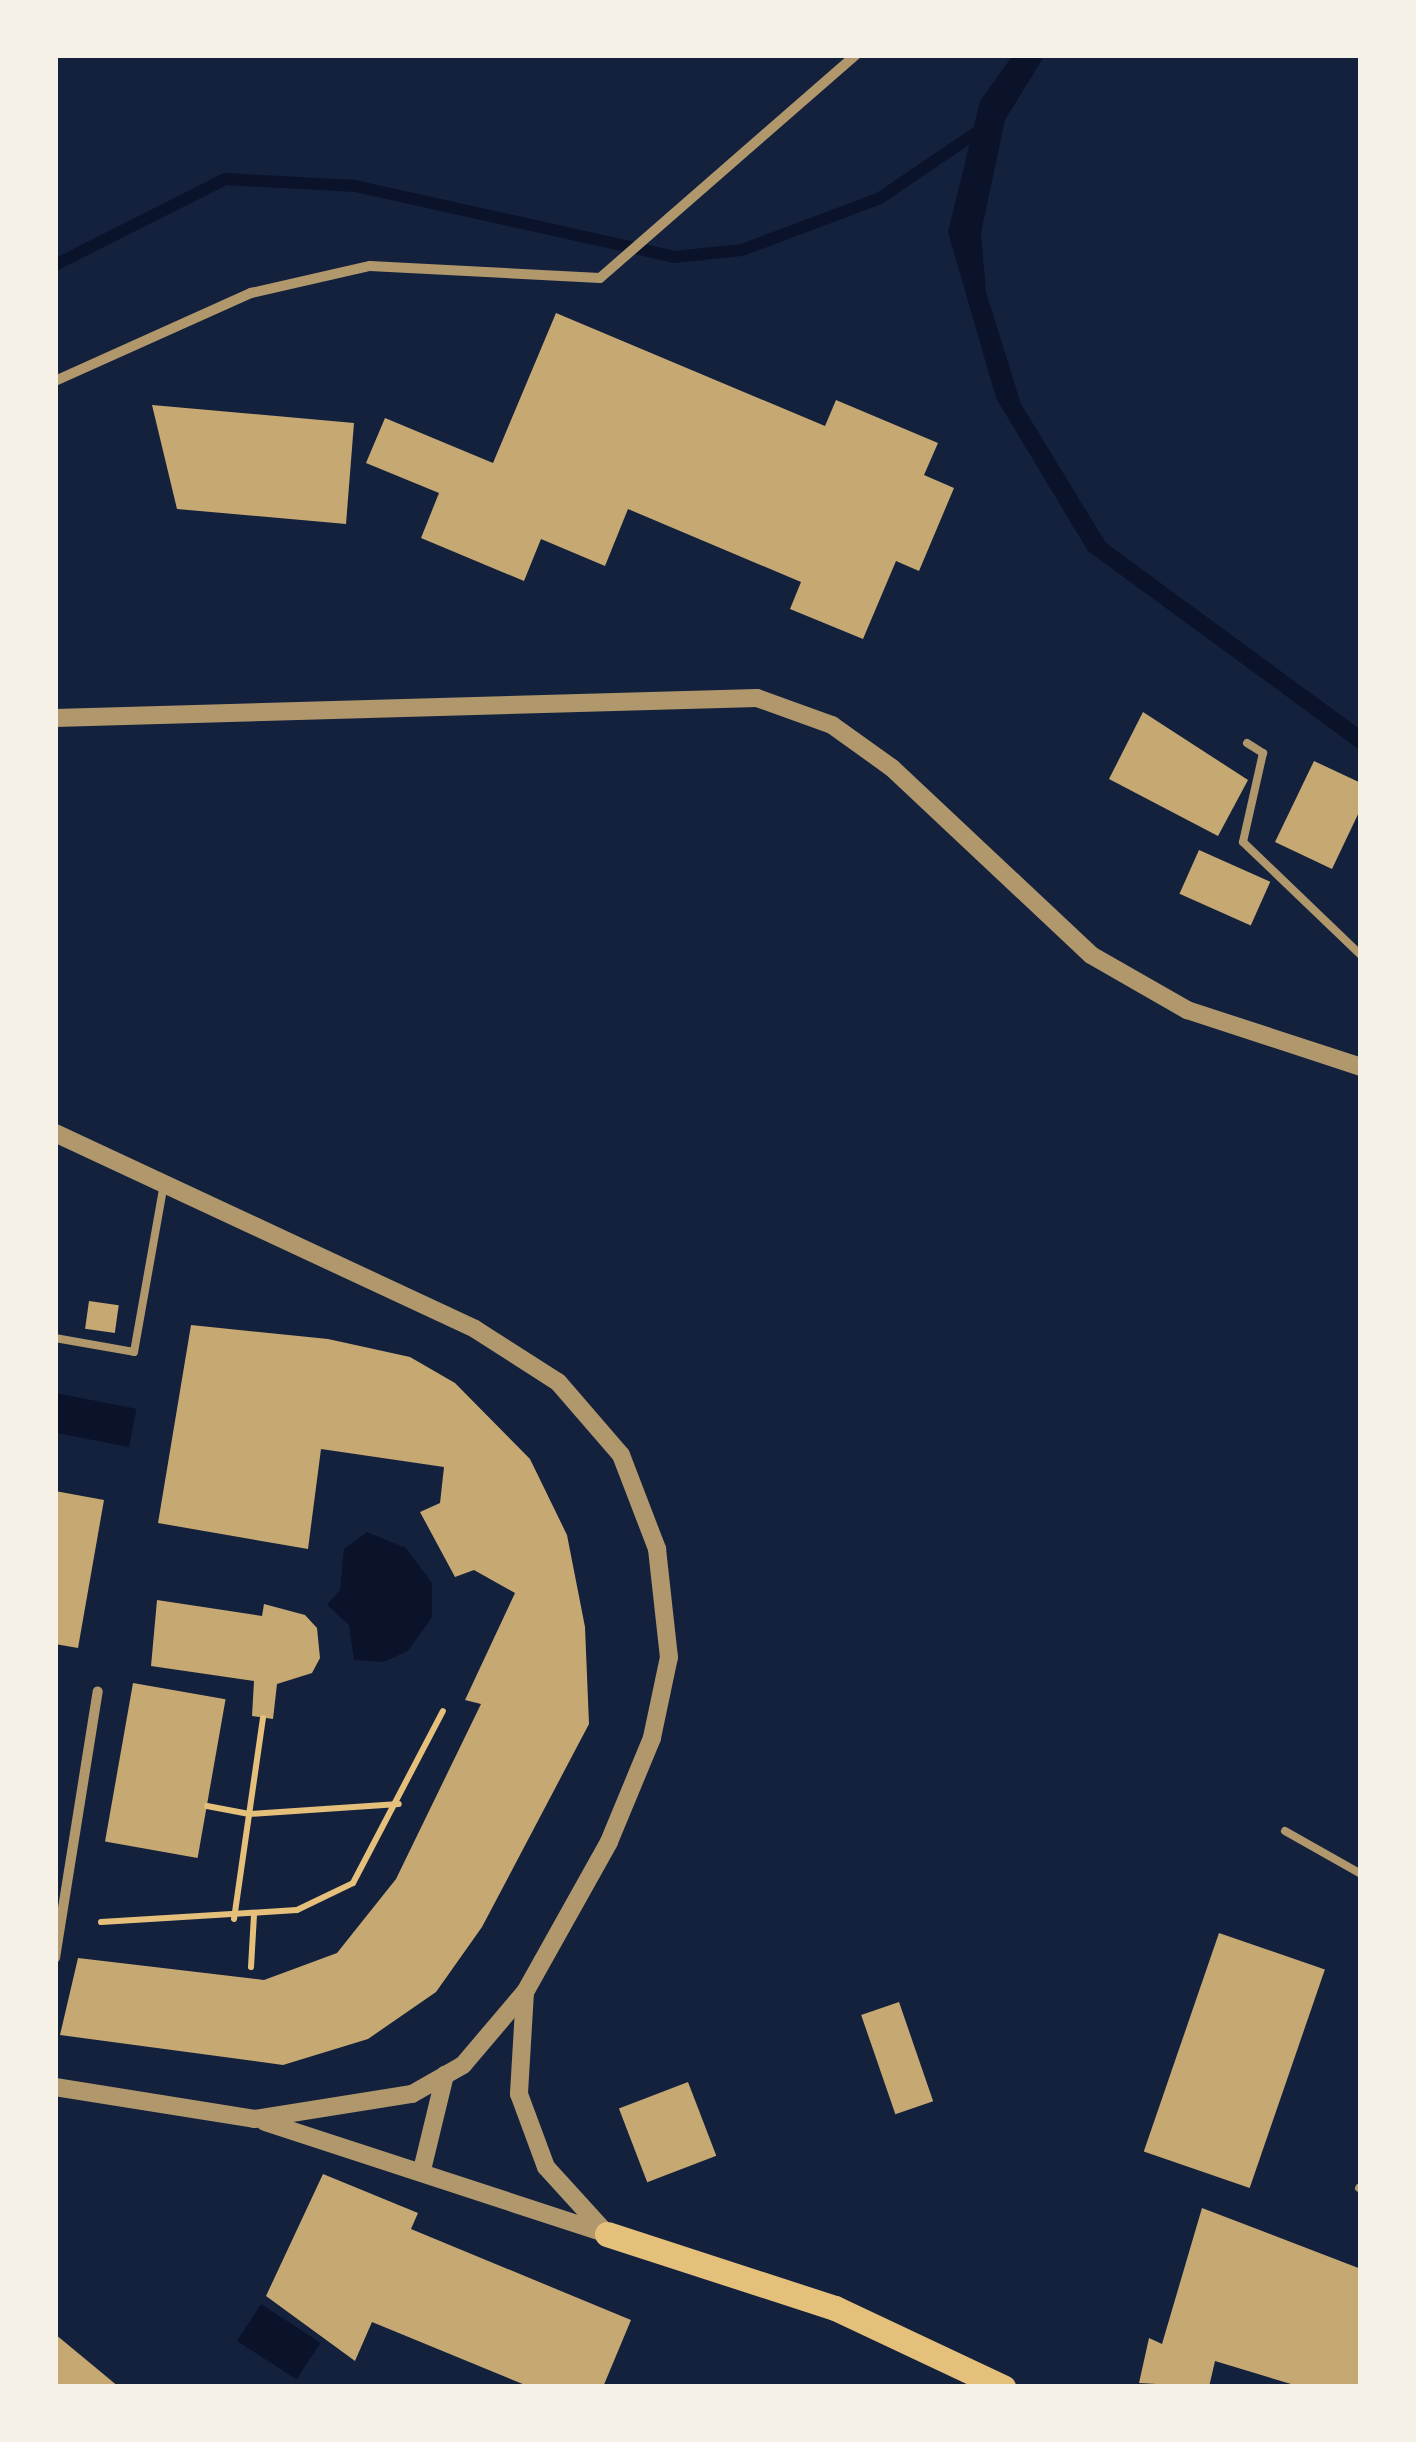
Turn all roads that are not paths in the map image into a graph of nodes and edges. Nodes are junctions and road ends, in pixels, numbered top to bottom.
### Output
1 (856, 55) edge
2 (55, 381) edge
3 (55, 718) edge
4 (1248, 743) dead end
5 (1361, 955) edge
6 (1361, 1068) edge
7 (55, 1133) edge
8 (164, 1184) junction
9 (55, 1338) edge
10 (98, 1691) dead end
11 (1284, 1832) dead end
12 (1361, 1874) edge
13 (55, 1958) edge
14 (525, 1992) junction
15 (445, 2075) junction
16 (55, 2087) edge
17 (254, 2119) junction
18 (422, 2170) junction
19 (608, 2234) junction
20 (1003, 2387) edge

1 - 2 street
3 - 6 street
4 - 5 lane
7 - 8 street
8 - 9 lane
8 - 14 street
10 - 13 street
11 - 12 lane
14 - 15 street
14 - 19 street
15 - 17 street
15 - 18 street
16 - 17 street
17 - 18 street
18 - 19 street
19 - 20 main road

